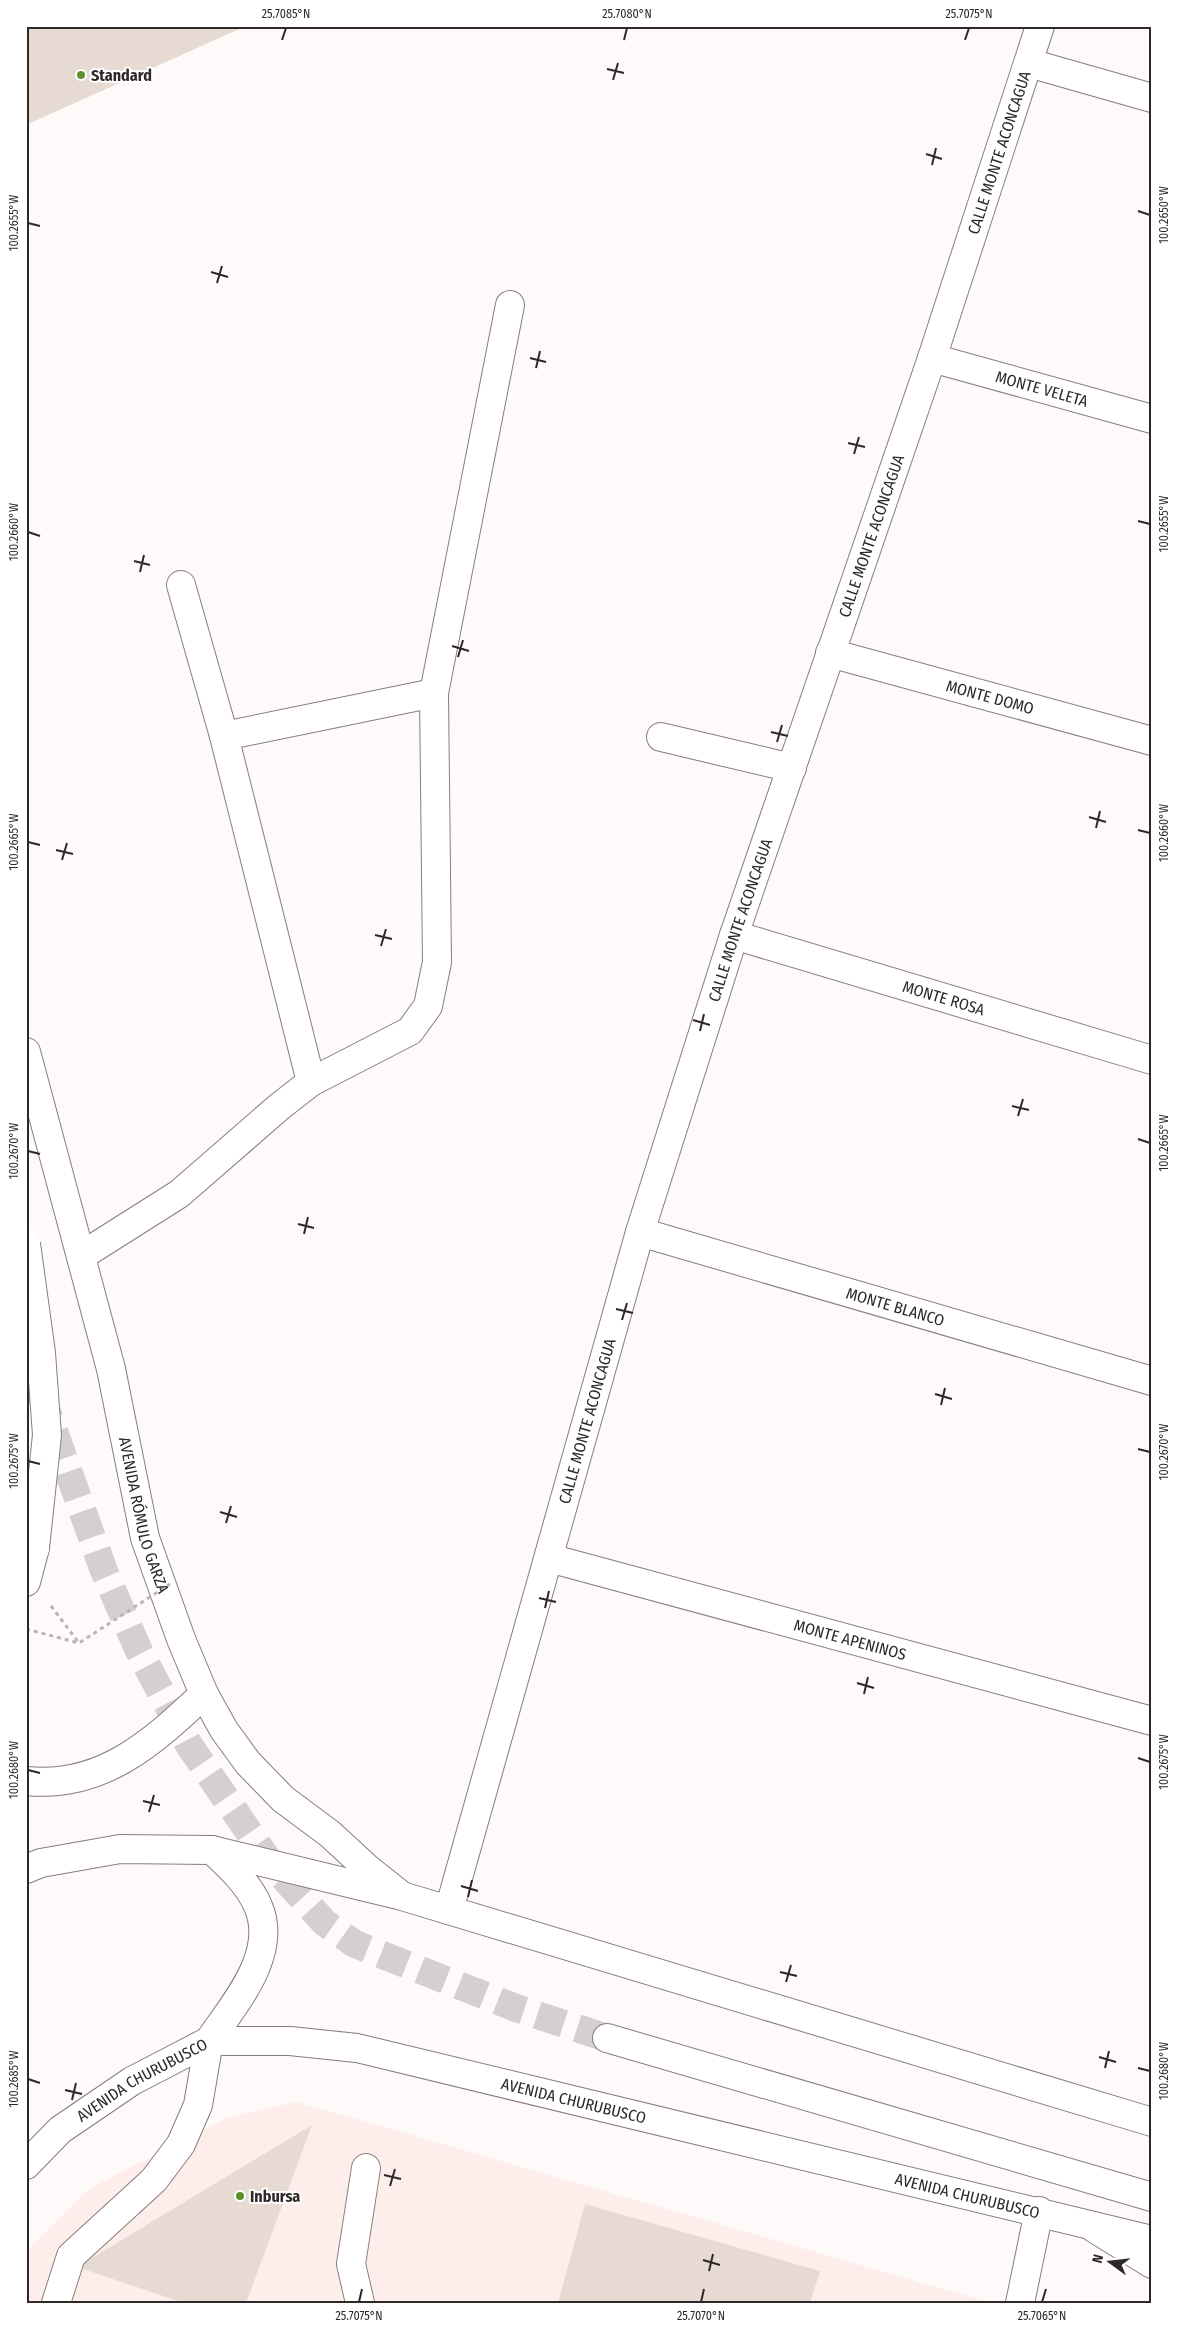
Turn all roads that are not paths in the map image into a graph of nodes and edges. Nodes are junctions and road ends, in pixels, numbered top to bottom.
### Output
1 (1040, 26) edge
2 (1029, 63) junction
3 (1152, 98) edge
4 (510, 305) dead end
5 (932, 358) junction
6 (1152, 419) edge
7 (181, 585) dead end
8 (830, 653) junction
9 (434, 693) junction
10 (224, 736) junction
11 (661, 737) dead end
12 (1152, 741) edge
13 (792, 768) junction
14 (734, 935) junction
15 (26, 1052) edge
16 (1152, 1060) edge
17 (311, 1082) junction
18 (640, 1232) junction
19 (26, 1244) edge
20 (80, 1256) junction
21 (1152, 1381) edge
22 (549, 1558) junction
23 (27, 1579) edge
24 (204, 1694) junction
25 (1152, 1721) edge
26 (26, 1781) edge
27 (212, 1850) junction
28 (26, 1869) edge
29 (402, 1896) junction
30 (449, 1910) junction
31 (607, 2038) tunnel mouth
32 (208, 2041) junction
33 (1152, 2122) edge
34 (26, 2165) edge
35 (366, 2168) dead end
36 (1152, 2197) edge
37 (1039, 2211) junction
38 (1086, 2223) junction
39 (1152, 2240) edge
40 (1152, 2264) edge
41 (56, 2303) edge
42 (360, 2303) edge
43 (1020, 2303) edge

1 - 2 main road, CALLE MONTE ACONCAGUA
2 - 3 main road
2 - 5 main road, CALLE MONTE ACONCAGUA
4 - 9 main road
5 - 6 main road, MONTE VELETA
5 - 8 main road, CALLE MONTE ACONCAGUA
7 - 10 main road
8 - 12 main road, MONTE DOMO
8 - 13 main road, CALLE MONTE ACONCAGUA
9 - 10 main road
9 - 17 main road
10 - 17 main road
11 - 13 main road
13 - 14 main road, CALLE MONTE ACONCAGUA
14 - 16 main road, MONTE ROSA
14 - 18 main road, CALLE MONTE ACONCAGUA
15 - 20 main road, AVENIDA RÓMULO GARZA
17 - 20 main road
18 - 21 main road, MONTE BLANCO
18 - 22 main road, CALLE MONTE ACONCAGUA
19 - 23 main road, bridge
20 - 24 main road, AVENIDA RÓMULO GARZA
22 - 25 main road, MONTE APENINOS
22 - 30 main road, CALLE MONTE ACONCAGUA
24 - 26 main road
24 - 29 main road, AVENIDA RÓMULO GARZA
27 - 28 main road
27 - 29 main road
27 - 32 main road
29 - 30 main road
30 - 33 main road
31 - 36 main road
32 - 34 main road, AVENIDA CHURUBUSCO
32 - 37 main road, AVENIDA CHURUBUSCO
32 - 41 main road
35 - 42 main road
37 - 38 main road, AVENIDA CHURUBUSCO
37 - 43 main road
38 - 39 main road, AVENIDA CHURUBUSCO
38 - 40 main road

